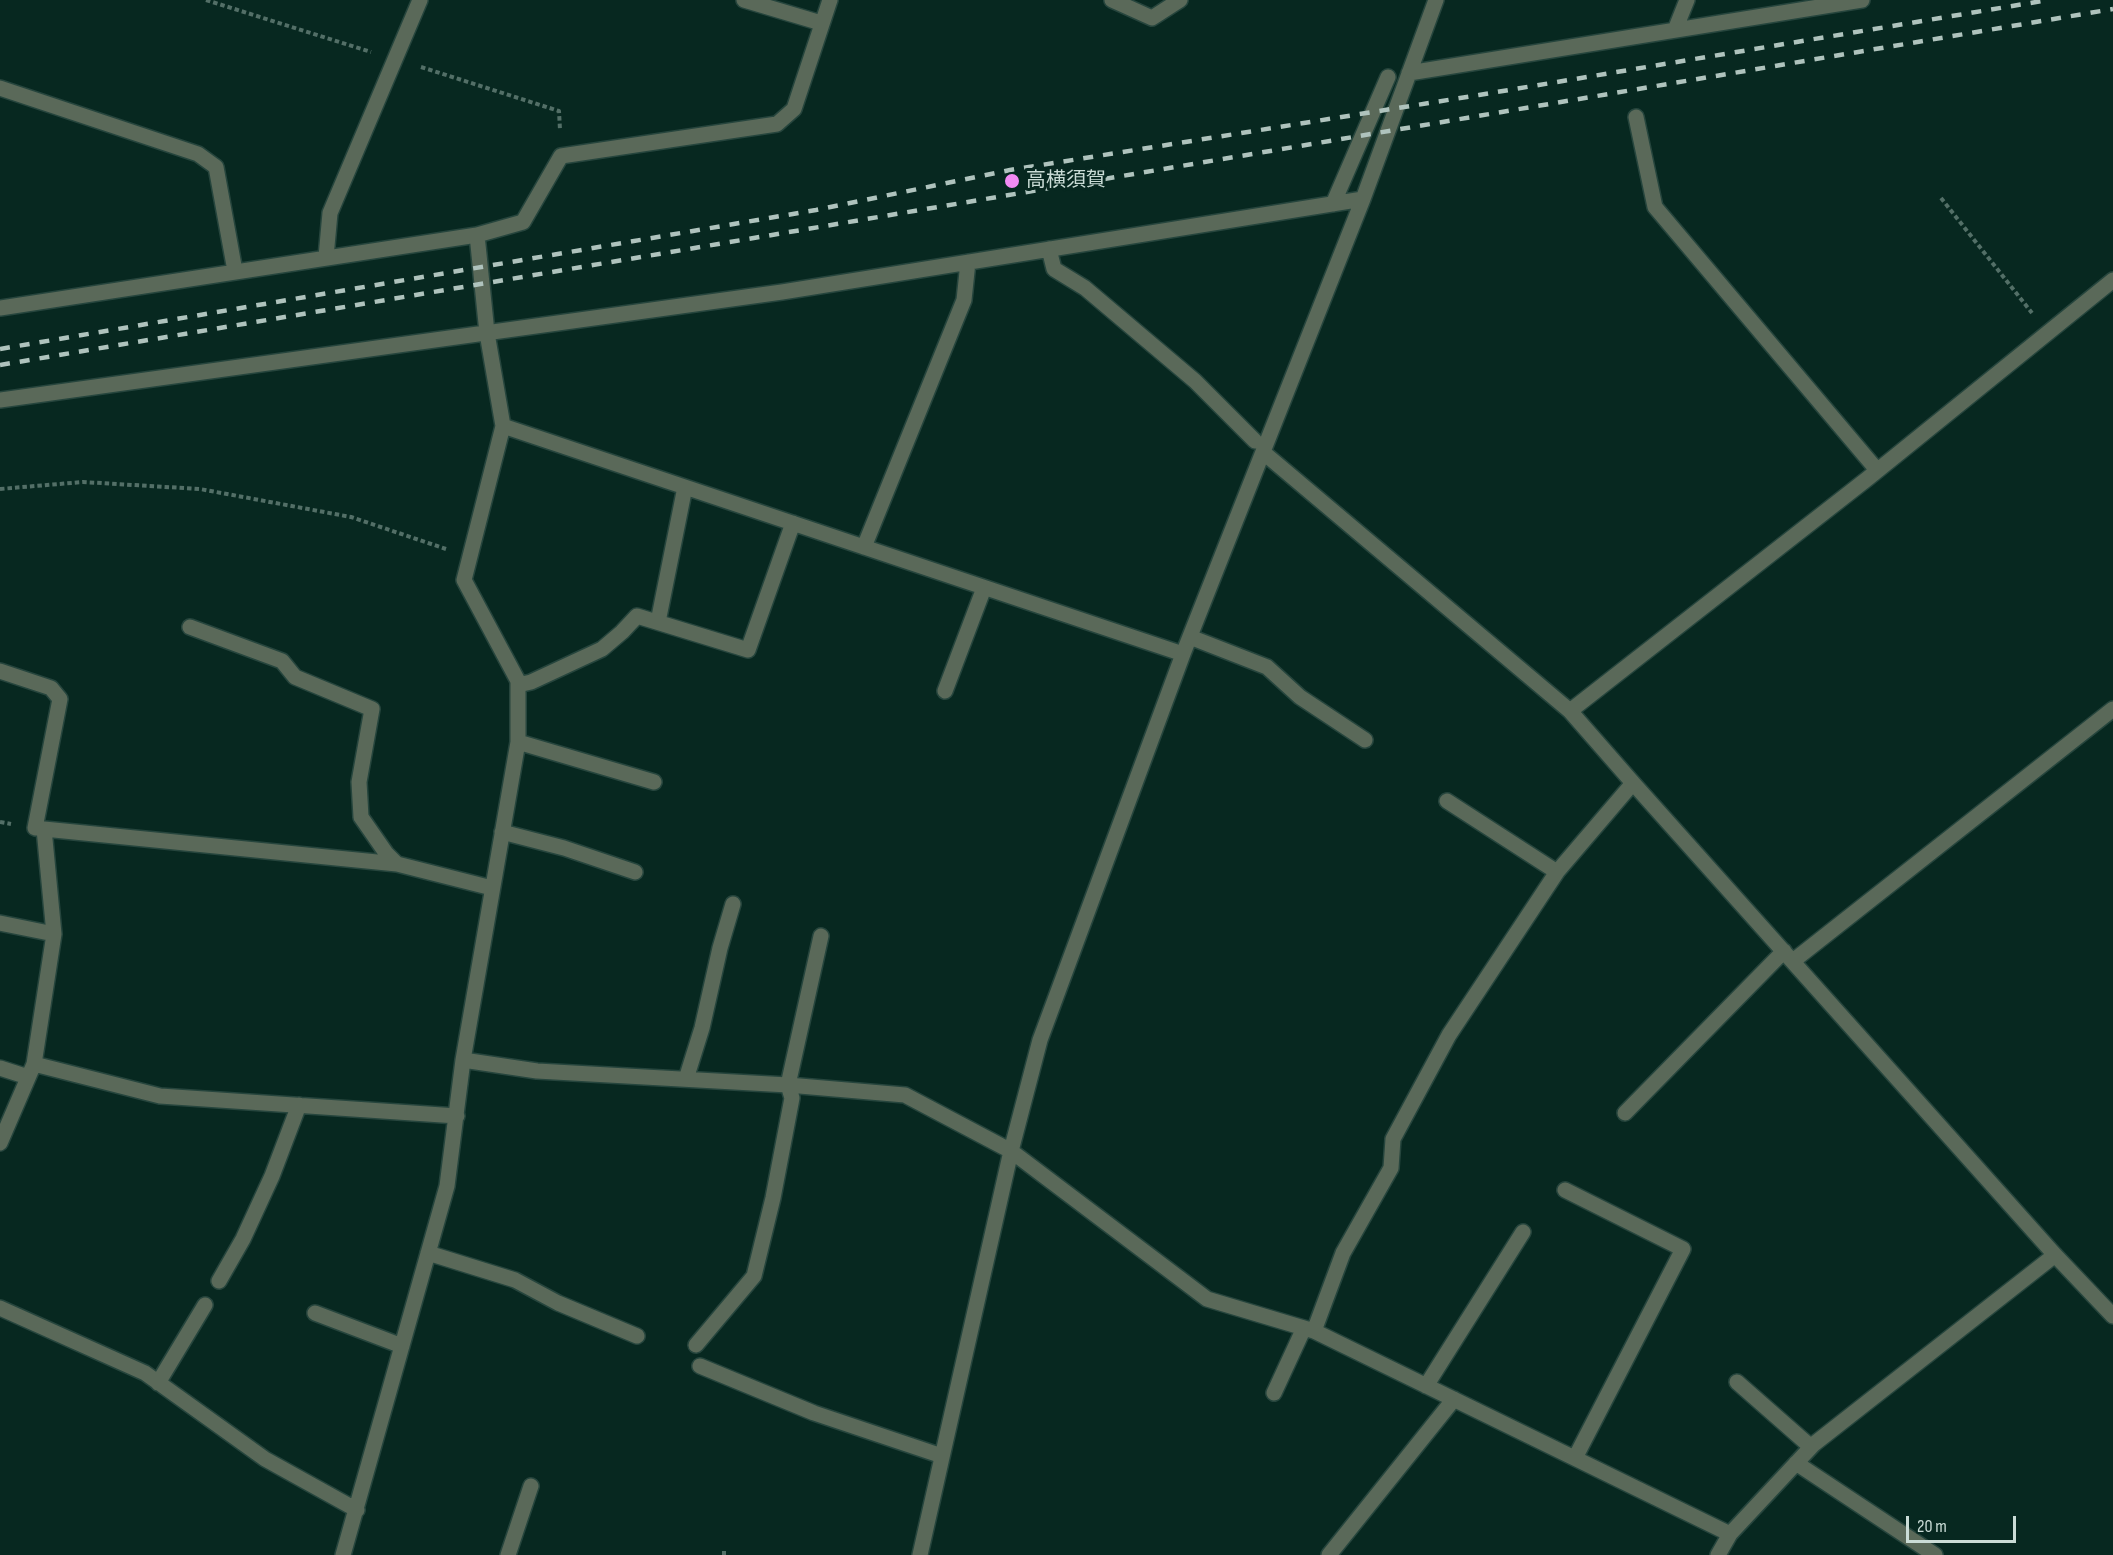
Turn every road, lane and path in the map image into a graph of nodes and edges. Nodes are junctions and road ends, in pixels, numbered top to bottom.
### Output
1 (420, 0) edge
2 (744, 0) edge
3 (830, 0) edge
4 (1112, 0) edge
5 (1180, 0) edge
6 (1436, 0) edge
7 (1687, 0) edge
8 (1862, 0) edge
9 (821, 23) junction
10 (1675, 30) junction
11 (1409, 73) junction
12 (1388, 77) dead end
13 (0, 88) edge
14 (1636, 117) dead end
15 (1941, 198) dead end
16 (1363, 199) junction
17 (1333, 204) junction
18 (477, 235) junction
19 (1048, 249) junction
20 (326, 257) junction
21 (968, 262) junction
22 (235, 271) junction
23 (2113, 280) edge
24 (0, 308) edge
25 (487, 333) junction
26 (2048, 333) junction
27 (0, 400) edge
28 (503, 426) junction
29 (1259, 447) junction
30 (1877, 470) junction
31 (685, 487) junction
32 (0, 489) edge
33 (793, 523) junction
34 (864, 547) junction
35 (470, 557) junction
36 (984, 588) junction
37 (657, 622) junction
38 (190, 627) dead end
39 (1190, 637) junction
40 (1183, 654) junction
41 (0, 671) edge
42 (518, 685) junction
43 (945, 692) dead end
44 (2113, 709) edge
45 (1570, 711) junction
46 (1365, 740) dead end
47 (519, 742) junction
48 (654, 782) dead end
49 (1633, 783) junction
50 (1447, 801) dead end
51 (35, 828) dead end
52 (502, 832) junction
53 (397, 864) junction
54 (635, 872) dead end
55 (1557, 872) junction
56 (492, 888) junction
57 (733, 904) dead end
58 (0, 923) edge
59 (54, 934) junction
60 (821, 936) dead end
61 (1789, 956) junction
62 (464, 1060) junction
63 (0, 1068) edge
64 (31, 1071) junction
65 (686, 1079) junction
66 (788, 1084) junction
67 (299, 1105) junction
68 (1625, 1113) dead end
69 (457, 1116) junction
70 (0, 1143) edge
71 (1011, 1151) junction
72 (1564, 1190) dead end
73 (1523, 1232) dead end
74 (428, 1253) junction
75 (2055, 1254) junction
76 (219, 1281) dead end
77 (206, 1305) dead end
78 (0, 1308) edge
79 (315, 1313) dead end
80 (2113, 1316) edge
81 (1309, 1330) junction
82 (637, 1336) dead end
83 (402, 1346) junction
84 (696, 1346) dead end
85 (700, 1366) dead end
86 (1737, 1382) dead end
87 (158, 1383) junction
88 (1426, 1386) junction
89 (1274, 1393) dead end
90 (1454, 1400) junction
91 (1811, 1447) junction
92 (942, 1456) junction
93 (1575, 1458) junction
94 (1796, 1463) junction
95 (531, 1486) dead end
96 (357, 1510) junction
97 (1730, 1534) junction
98 (343, 1555) edge
99 (508, 1555) edge
100 (920, 1555) edge
101 (1329, 1555) edge
102 (1718, 1555) edge
103 (1935, 1555) edge

1 - 20 street
2 - 9 street
3 - 9 street
4 - 5 street
6 - 11 street
7 - 10 street
8 - 10 street
9 - 18 street
10 - 11 street
11 - 16 street
12 - 17 street
13 - 22 street
14 - 30 street
15 - 26 path
16 - 17 street
16 - 29 street
17 - 19 street
18 - 20 street
18 - 25 street
19 - 21 street
19 - 29 street
20 - 22 street
21 - 25 street
21 - 34 street
22 - 24 street
23 - 26 street
25 - 27 street
25 - 28 street
26 - 30 street
28 - 31 street
28 - 35 street
29 - 39 street
29 - 45 street
30 - 45 street
31 - 33 street
31 - 37 street
32 - 35 path
33 - 34 street
33 - 37 street
34 - 36 street
35 - 42 street
36 - 40 street
36 - 43 street
37 - 42 street
38 - 53 street
39 - 40 street
39 - 46 street
40 - 71 street
41 - 51 street
42 - 47 street
44 - 61 street
45 - 49 street
47 - 48 street
47 - 52 street
49 - 55 street
49 - 61 street
50 - 55 street
52 - 54 street
52 - 56 street
53 - 56 street
53 - 59 street
55 - 81 street
56 - 62 street
57 - 65 street
58 - 59 street
59 - 64 street
60 - 66 street
61 - 68 street
61 - 75 street
62 - 65 street
62 - 69 street
63 - 64 street
64 - 67 street
64 - 70 street
65 - 66 street
66 - 71 street
66 - 84 street
67 - 69 street
67 - 76 street
69 - 74 street
71 - 81 street
71 - 92 street
72 - 93 street
73 - 88 street
74 - 82 street
74 - 83 street
75 - 80 street
75 - 91 street
77 - 87 street
78 - 87 street
79 - 83 street
81 - 88 street
81 - 89 street
83 - 96 street
85 - 92 street
86 - 91 street
87 - 96 street
88 - 90 street
90 - 93 street
90 - 101 street
91 - 94 street
92 - 100 street
93 - 97 street
94 - 97 street
94 - 103 street
95 - 99 street
96 - 98 street
97 - 102 street

